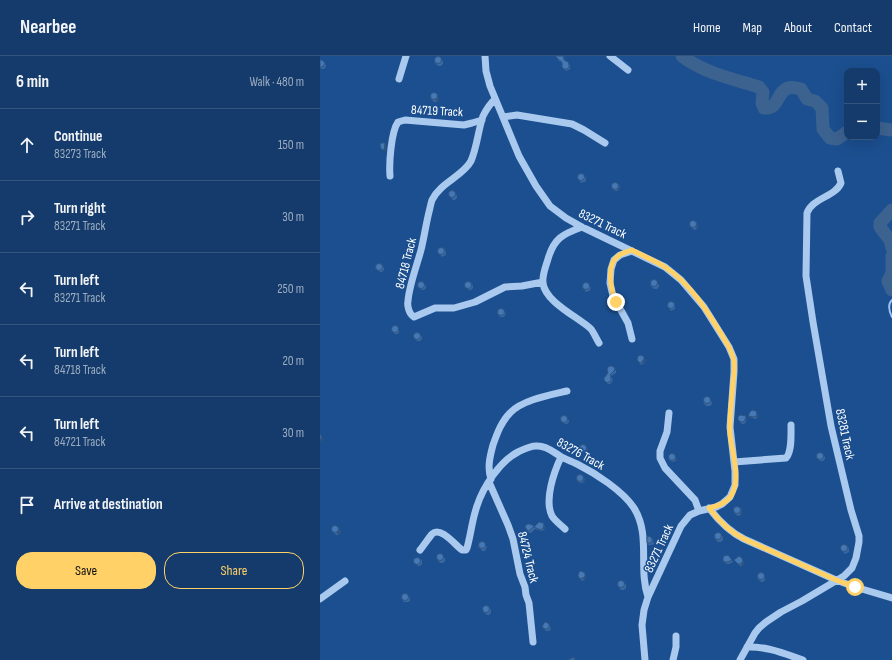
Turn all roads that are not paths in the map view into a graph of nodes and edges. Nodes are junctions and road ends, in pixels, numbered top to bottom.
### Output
1 (406, 56) edge
2 (485, 56) edge
3 (610, 56) edge
4 (628, 70) dead end
5 (399, 79) dead end
6 (495, 99) junction
7 (502, 117) junction
8 (482, 120) junction
9 (604, 143) dead end
10 (838, 171) dead end
11 (390, 176) dead end
12 (582, 227) junction
13 (632, 250) junction
14 (543, 282) junction
15 (632, 338) dead end
16 (599, 343) dead end
17 (567, 391) dead end
18 (669, 413) dead end
19 (791, 425) dead end
20 (562, 457) junction
21 (734, 462) junction
22 (490, 480) junction
23 (709, 508) junction
24 (699, 511) junction
25 (565, 529) dead end
26 (420, 550) dead end
27 (836, 580) junction
28 (345, 582) dead end
29 (648, 597) junction
30 (892, 598) edge
31 (320, 599) edge
32 (676, 636) dead end
33 (533, 642) dead end
34 (747, 647) junction
35 (646, 660) edge
36 (673, 660) edge
37 (740, 660) edge
38 (803, 660) edge

1 - 5 street
2 - 6 street, 83271 Track
3 - 4 street
6 - 7 street, 83271 Track
6 - 8 street, 84718 Track
7 - 9 street
7 - 12 street, 83271 Track
8 - 11 street, 84719 Track
8 - 14 street, 84718 Track
10 - 27 street, 83281 Track
12 - 13 street, 83271 Track
12 - 14 street
13 - 15 street
13 - 21 street, 83271 Track
14 - 16 street
17 - 22 street
18 - 24 street
19 - 21 street
20 - 22 street, 83276 Track
20 - 25 street
20 - 29 street, 83276 Track
21 - 23 street, 83271 Track
22 - 26 street, 83276 Track
22 - 33 street, 84724 Track
23 - 24 street, 83271 Track
23 - 27 street
24 - 29 street, 83271 Track
27 - 30 street
27 - 34 street, 83281 Track
28 - 31 street
29 - 35 street, 83271 Track
32 - 36 street
34 - 37 street, 83281 Track
34 - 38 street

